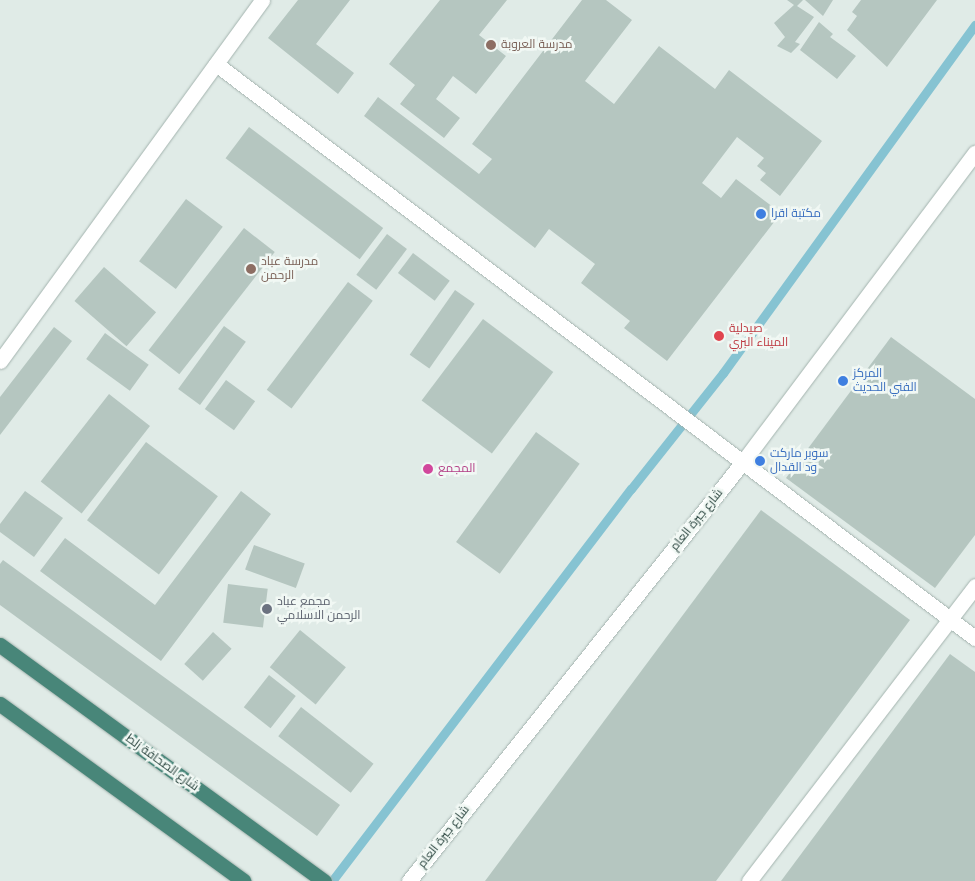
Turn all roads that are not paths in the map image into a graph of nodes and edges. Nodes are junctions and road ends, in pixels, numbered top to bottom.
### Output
1 (262, 0) edge
2 (216, 64) junction
3 (975, 153) edge
4 (0, 360) edge
5 (742, 463) junction
6 (975, 586) edge
7 (950, 619) junction
8 (975, 638) edge
9 (0, 645) edge
10 (0, 704) edge
11 (244, 881) edge
12 (324, 881) edge
13 (410, 881) edge
14 (749, 881) edge

1 - 2 street
2 - 4 street
2 - 5 street
3 - 5 street, شارع جبرة العام
5 - 7 street
5 - 13 street, شارع جبرة العام
6 - 7 street
7 - 8 street
7 - 14 street
9 - 12 highway, شارع الصحافة زلط
10 - 11 highway

